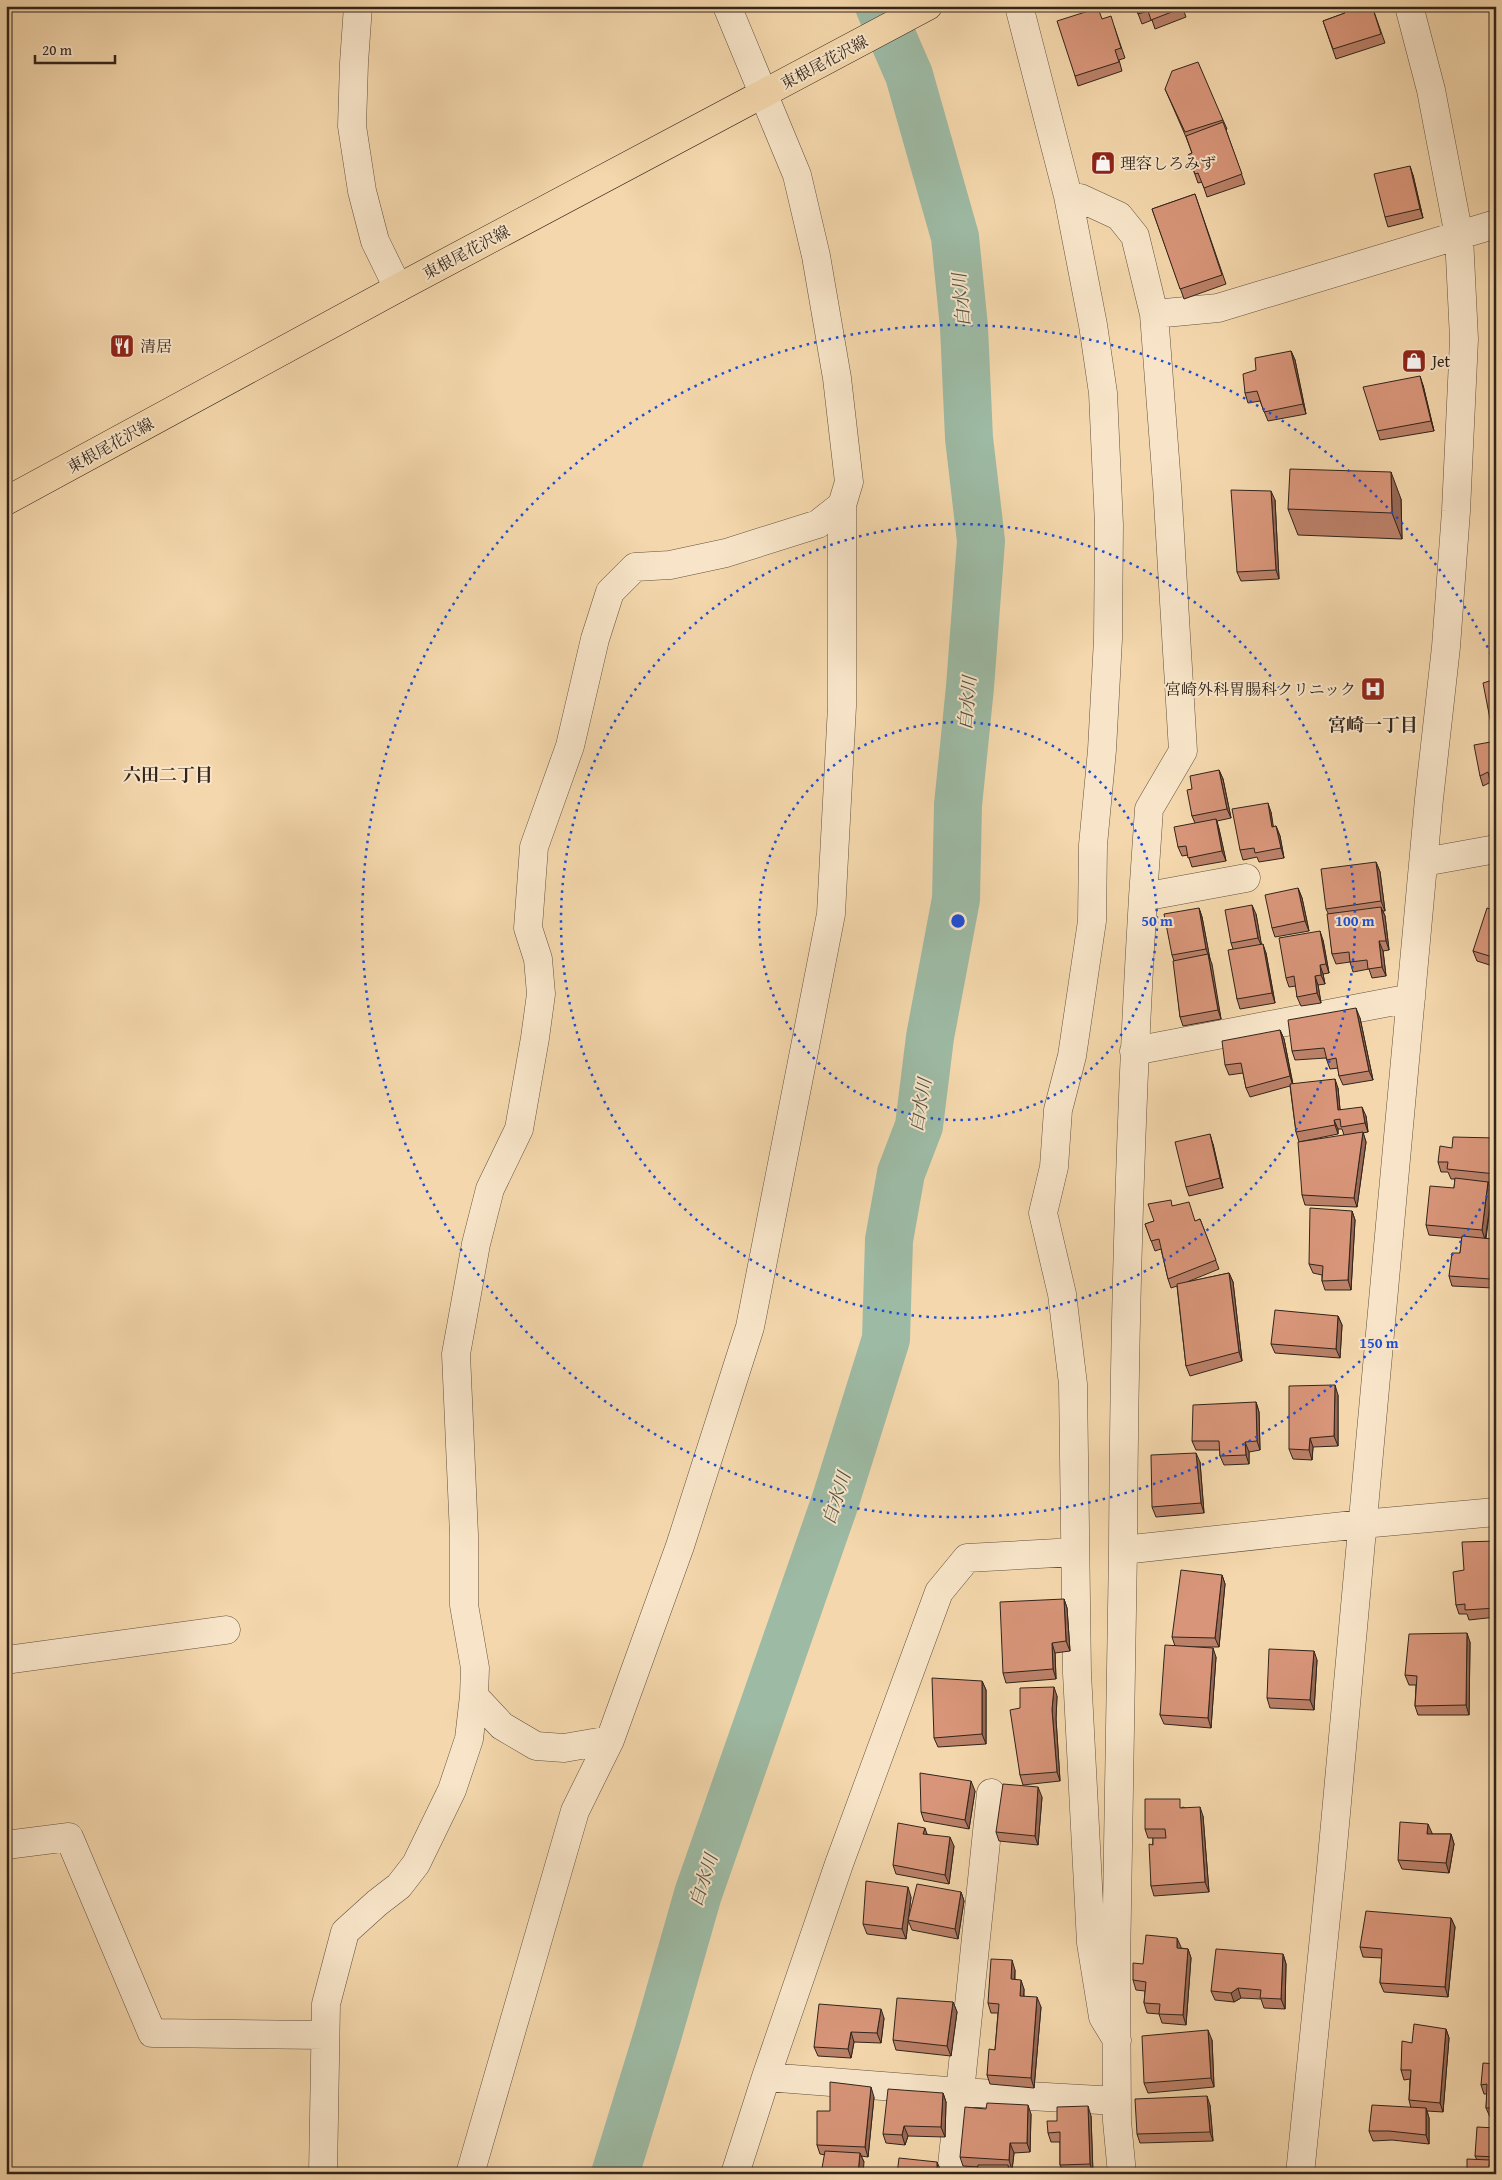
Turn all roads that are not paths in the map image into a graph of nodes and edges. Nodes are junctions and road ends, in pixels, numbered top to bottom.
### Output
1 (358, 6) edge
2 (727, 6) edge
3 (928, 6) edge
4 (1019, 6) edge
5 (1409, 6) edge
6 (769, 91) junction
7 (1068, 196) junction
8 (1496, 224) edge
9 (1459, 236) junction
10 (398, 288) junction
11 (1154, 314) junction
12 (6, 501) edge
13 (842, 505) junction
14 (1496, 849) edge
15 (1424, 862) junction
16 (1246, 878) dead end
17 (1143, 896) junction
18 (1411, 998) junction
19 (1134, 1051) junction
20 (1496, 1512) edge
21 (1362, 1524) junction
22 (1123, 1550) junction
23 (1075, 1552) junction
24 (226, 1630) dead end
25 (6, 1660) edge
26 (474, 1696) junction
27 (610, 1740) junction
28 (991, 1793) dead end
29 (6, 1845) edge
30 (324, 2035) junction
31 (1117, 2040) junction
32 (766, 2077) junction
33 (960, 2092) junction
34 (1117, 2101) junction
35 (323, 2174) edge
36 (470, 2174) edge
37 (735, 2174) edge
38 (951, 2174) edge
39 (1122, 2174) edge
40 (1300, 2174) edge

1 - 10 street
2 - 6 street
3 - 6 main road, 東根尾花沢線
4 - 7 street
5 - 9 street
6 - 10 main road, 東根尾花沢線
6 - 13 street
7 - 11 street
7 - 23 street
8 - 9 street
9 - 11 street
9 - 15 street
10 - 12 main road, 東根尾花沢線
11 - 17 street
13 - 26 street
13 - 27 street
14 - 15 street
15 - 18 street
16 - 17 street
17 - 19 street
18 - 19 street
18 - 21 street
19 - 22 street
20 - 21 street
21 - 22 street
21 - 40 street
22 - 31 street
23 - 31 street
23 - 32 street
24 - 25 street
26 - 27 street
26 - 30 street
27 - 36 street
28 - 33 street
29 - 30 street
30 - 35 street
31 - 34 street
32 - 33 street
32 - 37 street
33 - 34 street
33 - 38 street
34 - 39 street

